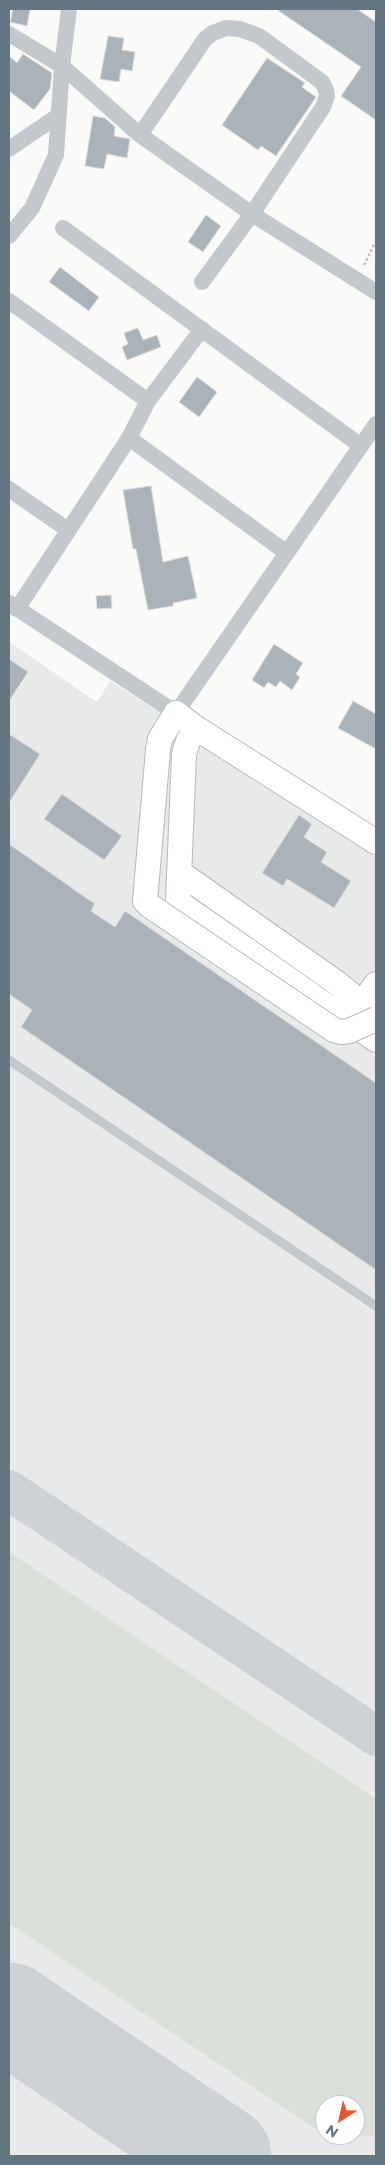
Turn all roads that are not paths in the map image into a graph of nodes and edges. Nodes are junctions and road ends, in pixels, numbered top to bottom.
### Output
1 (69, 9) edge
2 (9, 34) edge
3 (62, 66) junction
4 (59, 115) junction
5 (140, 135) junction
6 (9, 149) edge
7 (252, 214) junction
8 (63, 228) dead end
9 (9, 236) edge
10 (202, 282) dead end
11 (376, 292) edge
12 (9, 301) edge
13 (202, 329) junction
14 (148, 402) junction
15 (376, 424) edge
16 (129, 438) junction
17 (361, 446) junction
18 (9, 489) edge
19 (68, 530) junction
20 (287, 553) junction
21 (13, 606) edge
22 (176, 713) junction
23 (196, 728) junction
24 (376, 842) edge
25 (179, 872) junction
26 (376, 984) edge
27 (372, 1013) edge
28 (376, 1033) edge
29 (376, 1040) edge
30 (9, 1060) edge
31 (376, 1306) edge

1 - 3 street
2 - 3 street
3 - 4 street
3 - 5 street
4 - 6 street
4 - 9 street
5 - 7 street
5 - 7 street
7 - 10 street
7 - 11 street
8 - 13 street
12 - 14 street
13 - 14 street
13 - 17 street
14 - 16 street
15 - 17 street
16 - 19 street
16 - 20 street
17 - 20 street
18 - 19 street
19 - 21 street
20 - 22 street
21 - 22 street
22 - 23 street
22 - 27 street, bridge
23 - 24 street
23 - 25 street
25 - 27 street
25 - 29 street
26 - 27 street
27 - 28 street
30 - 31 lane

